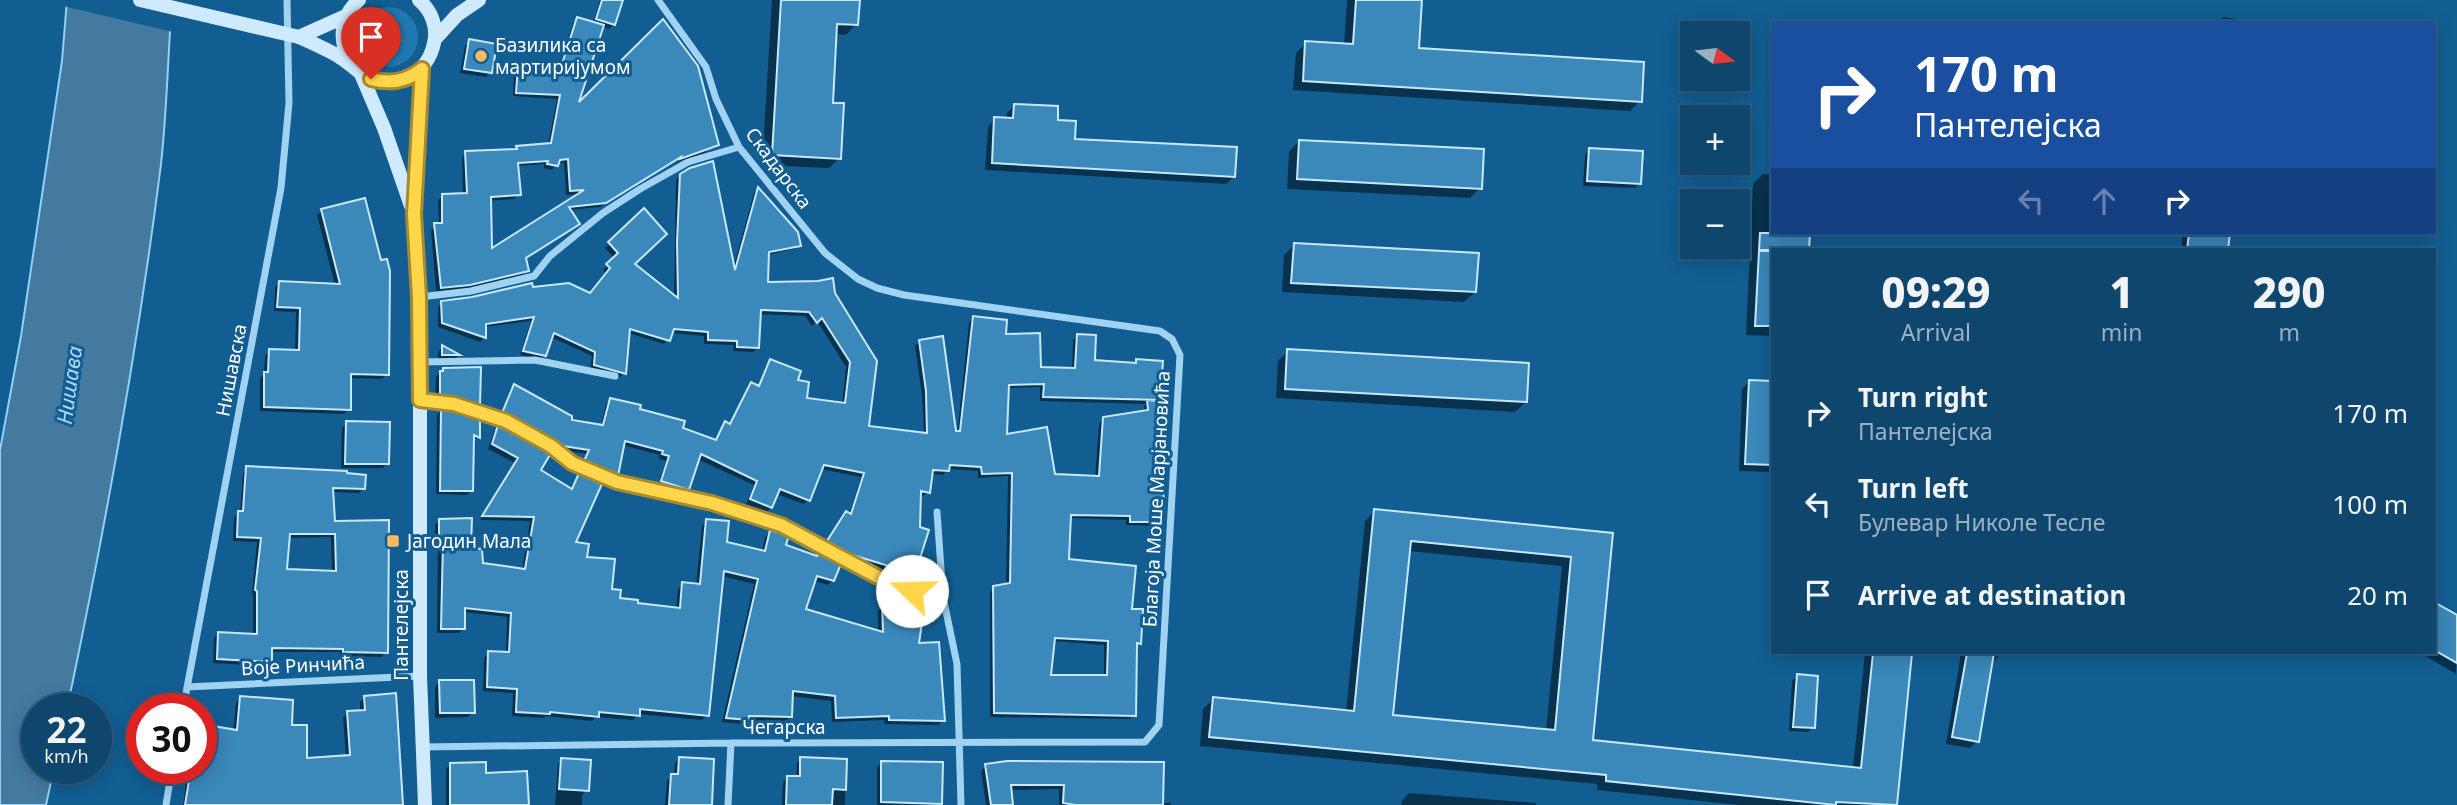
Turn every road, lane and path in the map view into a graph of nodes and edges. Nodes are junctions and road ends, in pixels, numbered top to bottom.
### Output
1 (140, 0) edge
2 (287, 0) edge
3 (359, 0) edge
4 (419, 0) edge
5 (479, 0) edge
6 (658, 0) edge
7 (346, 16) junction
8 (294, 36) junction
9 (436, 38) junction
10 (350, 63) junction
11 (422, 69) junction
12 (361, 74) junction
13 (739, 147) junction
14 (414, 214) junction
15 (419, 297) junction
16 (926, 298) joint
17 (419, 362) junction
18 (615, 376) dead end
19 (420, 400) junction
20 (937, 512) dead end
21 (943, 597) junction
22 (420, 676) junction
23 (187, 687) junction
24 (186, 693) edge
25 (1146, 742) joint
26 (731, 743) junction
27 (960, 743) junction
28 (422, 747) junction
29 (169, 784) edge
30 (166, 805) edge
31 (425, 805) edge
32 (728, 805) edge
33 (961, 805) edge

1 - 8 main road, bridge
2 - 8 street, Нишавска
3 - 7 main road
4 - 9 main road
5 - 9 main road
6 - 13 street, Скадарска
7 - 8 main road
7 - 10 main road
8 - 10 main road
8 - 23 street, Нишавска
9 - 11 main road
10 - 12 main road
11 - 12 main road
11 - 14 main road, Пантелејска
12 - 14 main road, Пантелејска
13 - 15 street
13 - 16 street, Скадарска
14 - 15 main road, Пантелејска
15 - 17 main road, Пантелејска
16 - 25 street, Благоја Моше Марјановића
17 - 18 street
17 - 19 main road, Пантелејска
19 - 21 street
19 - 22 main road, Пантелејска
20 - 21 street
21 - 27 street
22 - 23 street, Воје Ринчића
22 - 28 main road, Пантелејска
23 - 24 street, Нишавска
25 - 27 street, Чегарска
26 - 27 street, Чегарска
26 - 28 street, Чегарска
26 - 32 street
27 - 33 street
28 - 31 main road, Пантелејска
29 - 30 street

